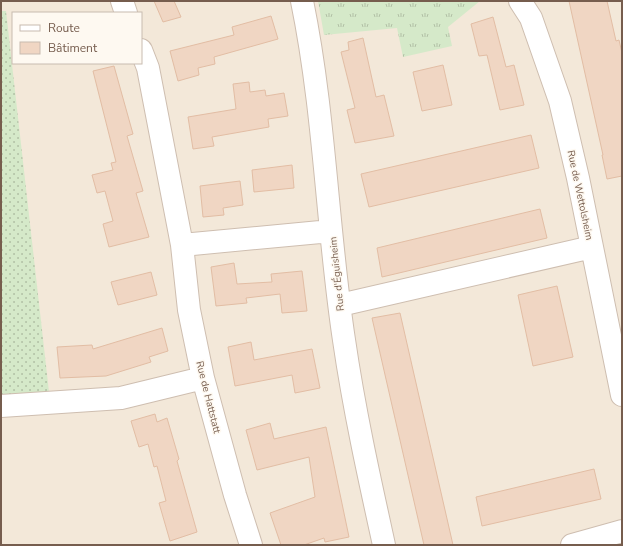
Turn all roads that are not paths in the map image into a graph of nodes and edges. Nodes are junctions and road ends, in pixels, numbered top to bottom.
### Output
1 (122, 1) edge
2 (302, 1) edge
3 (520, 1) edge
4 (126, 12) edge
5 (142, 53) edge
6 (331, 231) junction
7 (182, 245) junction
8 (592, 247) junction
9 (340, 305) junction
10 (203, 378) junction
11 (622, 392) edge
12 (1, 406) edge
13 (622, 531) edge
14 (251, 545) edge
15 (384, 545) edge
16 (572, 545) edge

1 - 4 street
2 - 6 street, Rue d'Éguisheim
3 - 8 street, Rue de Wettolsheim
5 - 7 street, Rue de Hattstatt
6 - 7 street
6 - 9 street, Rue d'Éguisheim
7 - 10 street, Rue de Hattstatt
8 - 9 street
8 - 11 street, Rue de Wettolsheim
9 - 15 street, Rue d'Éguisheim
10 - 12 street
10 - 14 street, Rue de Hattstatt
13 - 16 street

